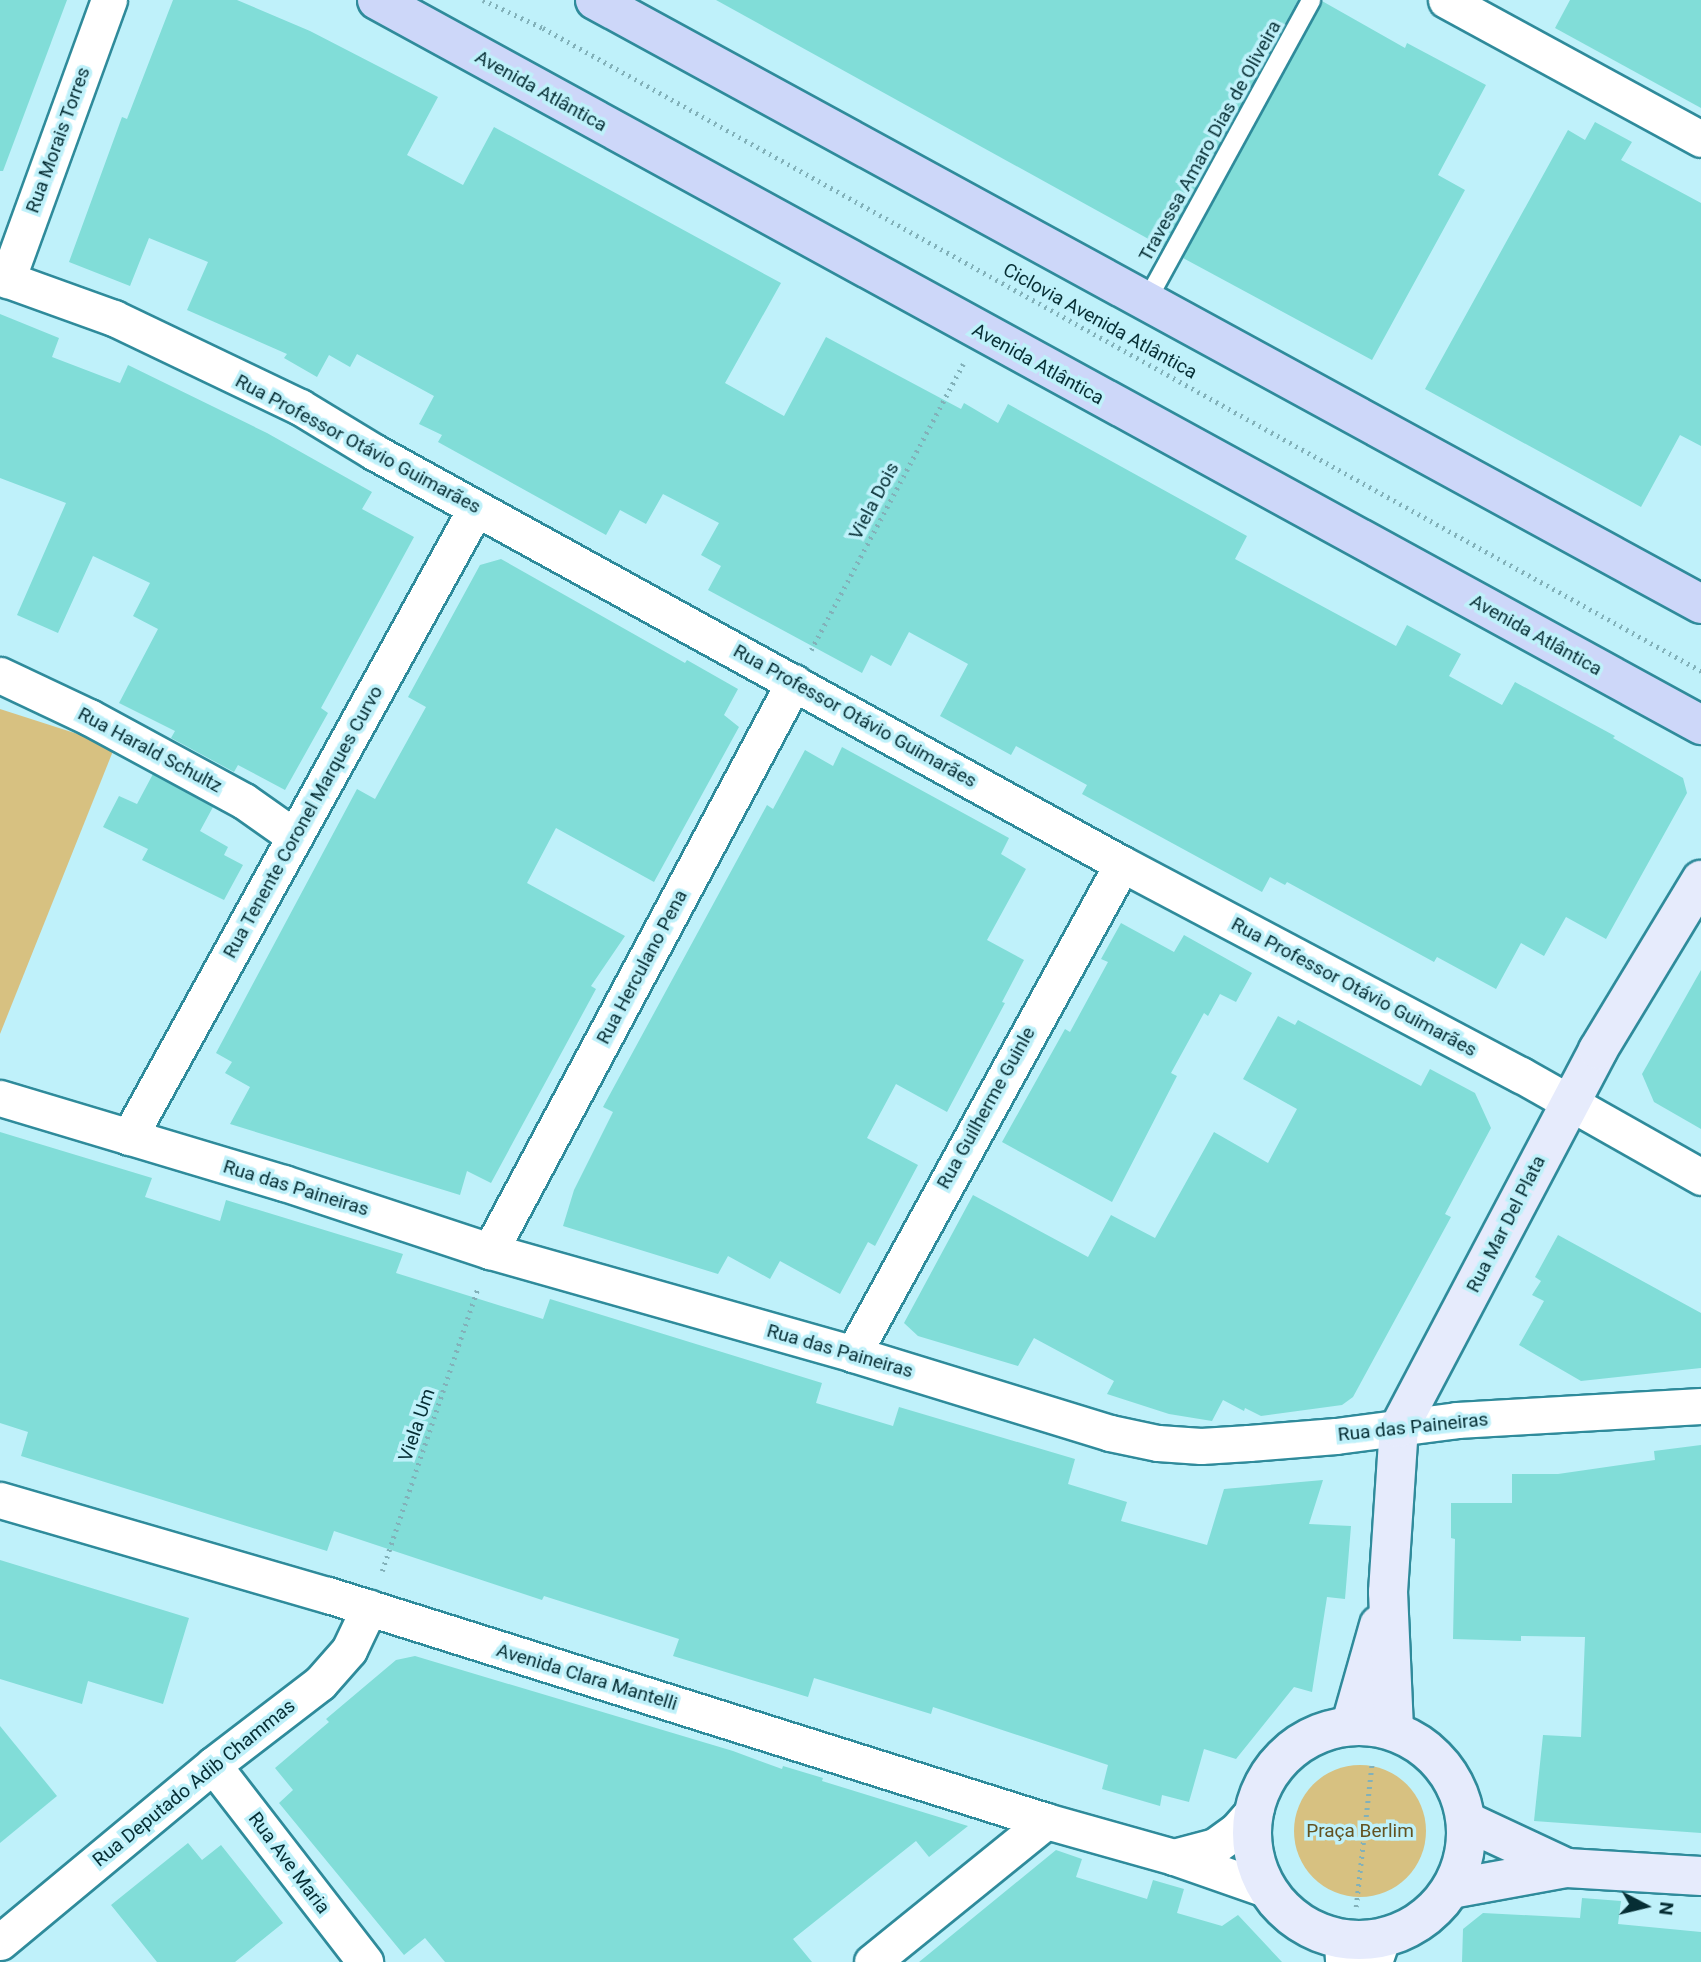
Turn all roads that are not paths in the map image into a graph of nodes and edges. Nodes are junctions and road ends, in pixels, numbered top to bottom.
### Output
1 (109, 0) edge
2 (377, 0) edge
3 (595, 0) edge
4 (1311, 0) edge
5 (1446, 0) edge
6 (1701, 139) edge
7 (4, 279) edge
8 (1146, 302) junction
9 (476, 508) junction
10 (1701, 604) edge
11 (0, 675) edge
12 (794, 682) junction
13 (1701, 725) edge
14 (295, 837) junction
15 (1122, 863) junction
16 (1701, 880) edge
17 (0, 1098) edge
18 (1569, 1103) junction
19 (129, 1137) junction
20 (1701, 1177) edge
21 (490, 1251) junction
22 (853, 1354) junction
23 (1701, 1406) edge
24 (1399, 1428) junction
25 (0, 1500) edge
26 (369, 1608) junction
27 (1374, 1727) junction
28 (213, 1765) junction
29 (1256, 1808) junction
30 (1046, 1821) junction
31 (1466, 1821) junction
32 (1174, 1857) junction
33 (1567, 1868) junction
34 (1701, 1876) edge
35 (1263, 1888) junction
36 (1451, 1889) junction
37 (0, 1942) edge
38 (1358, 1949) edge
39 (365, 1962) edge
40 (872, 1962) edge

1 - 7 street, Rua Morais Torres
2 - 13 main road, Avenida Atlântica
3 - 8 main road
4 - 8 lane, Travessa Amaro Dias de Oliveira
5 - 6 street
7 - 9 street, Rua Professor Otávio Guimarães
8 - 10 main road
9 - 12 street, Rua Professor Otávio Guimarães
9 - 14 street, Rua Tenente Coronel Marques Curvo
11 - 14 street, Rua Harald Schultz
12 - 15 street, Rua Professor Otávio Guimarães
12 - 21 street, Rua Herculano Pena
14 - 19 street, Rua Tenente Coronel Marques Curvo
15 - 18 street, Rua Professor Otávio Guimarães
15 - 22 street, Rua Guilherme Guinle
16 - 18 street, Rua Mar Del Plata
17 - 19 street, Rua das Paineiras
18 - 20 street, Rua Professor Otávio Guimarães
18 - 24 street, Rua Mar Del Plata
19 - 21 street, Rua das Paineiras
21 - 22 street, Rua das Paineiras
22 - 24 street, Rua das Paineiras
23 - 24 street, Rua das Paineiras
24 - 27 street, Rua Mar Del Plata
25 - 26 street, Avenida Clara Mantelli
26 - 28 street, Rua Deputado Adib Chammas
26 - 30 street, Avenida Clara Mantelli
27 - 29 street
27 - 31 street
28 - 37 street, Rua Deputado Adib Chammas
28 - 39 street, Rua Ave Maria
29 - 32 street
29 - 35 street
30 - 32 street, Avenida Clara Mantelli
30 - 40 street
31 - 33 street
31 - 36 street
32 - 35 street, Avenida Clara Mantelli
33 - 34 street
33 - 36 street
35 - 38 street
36 - 38 street

